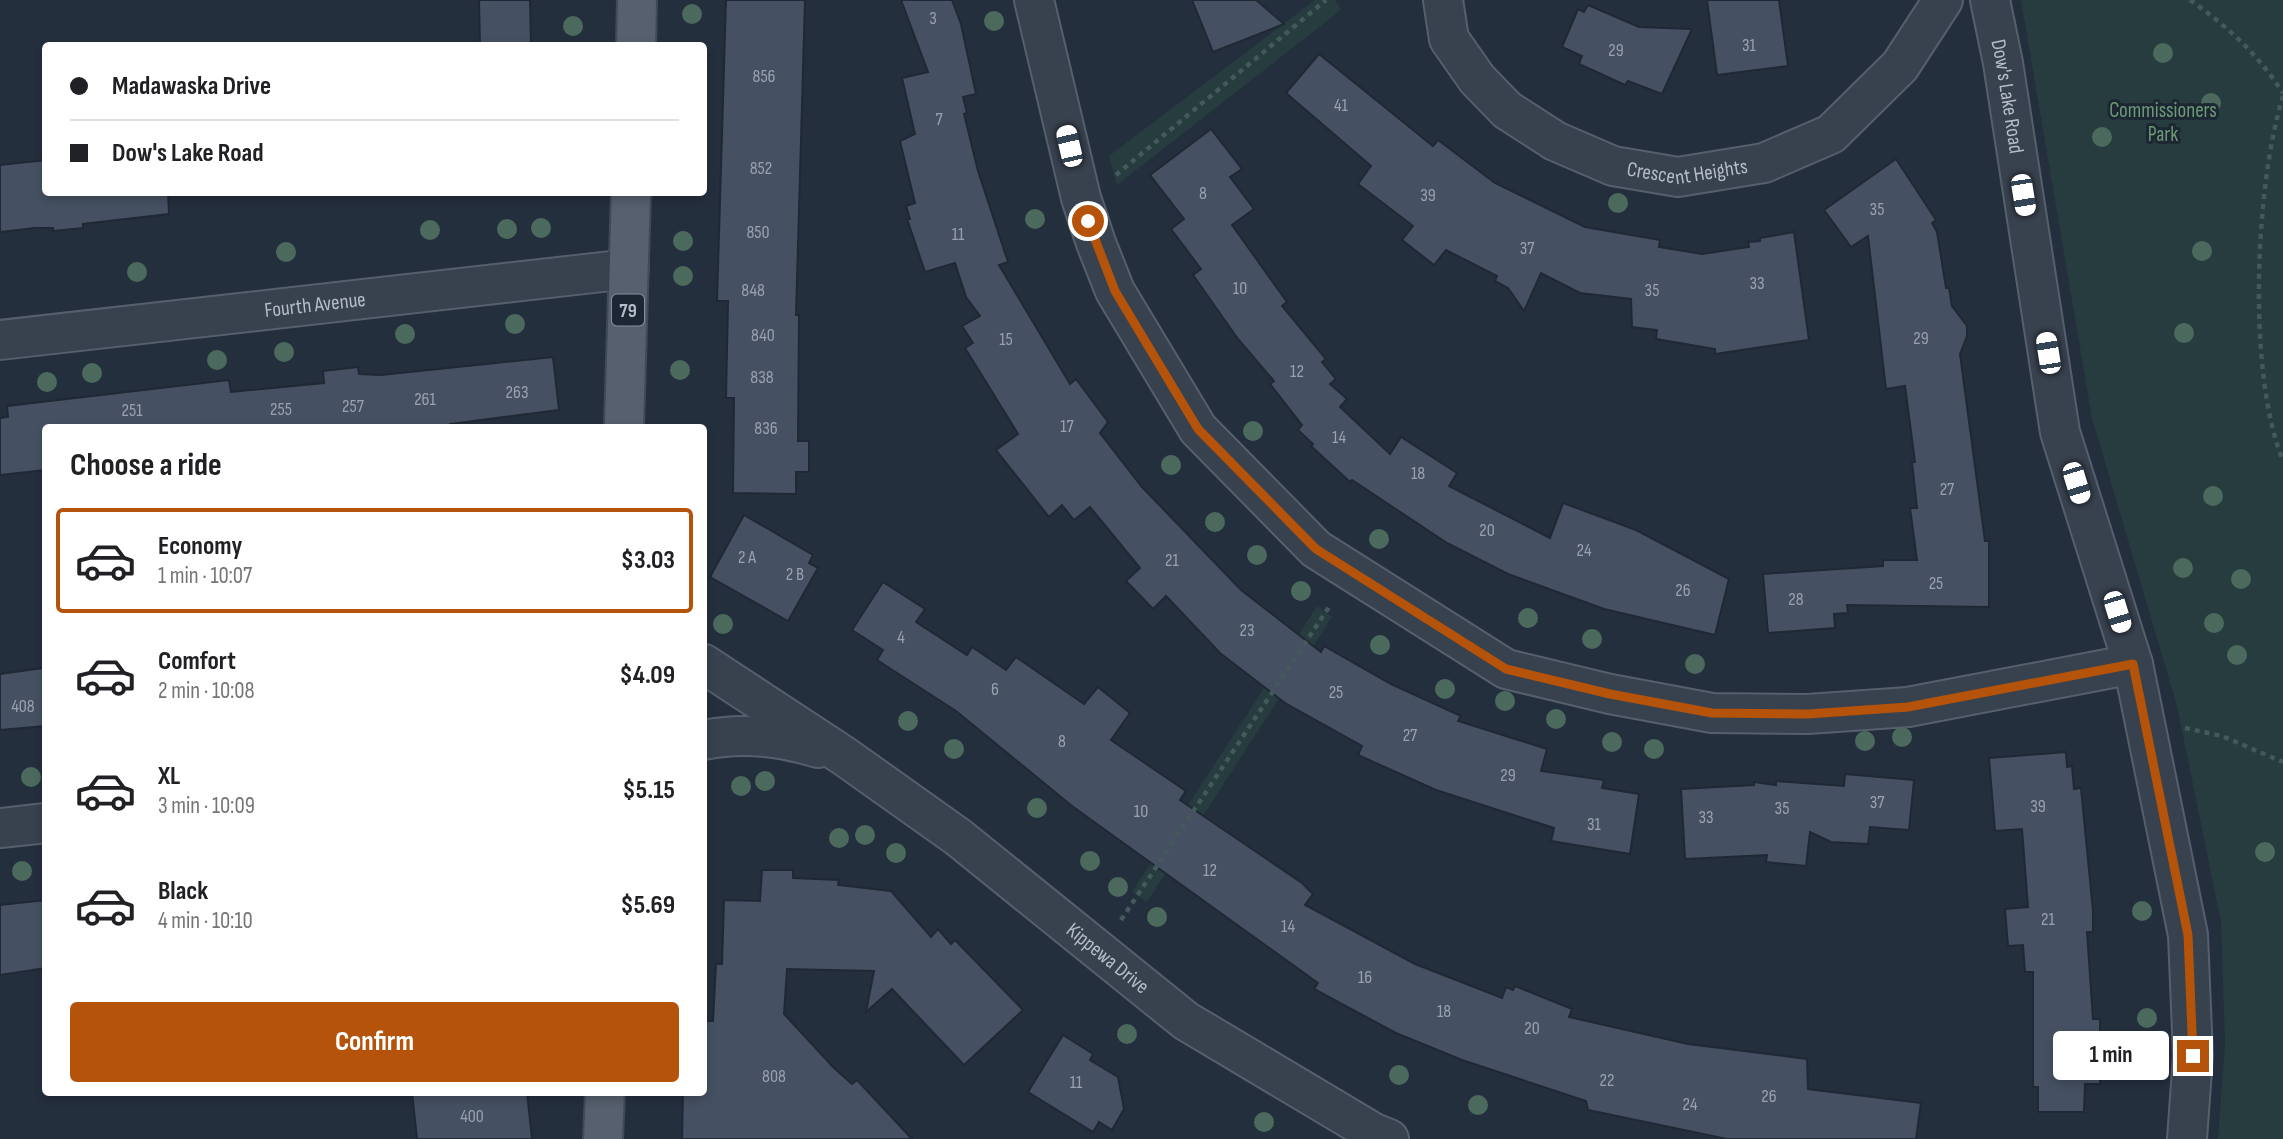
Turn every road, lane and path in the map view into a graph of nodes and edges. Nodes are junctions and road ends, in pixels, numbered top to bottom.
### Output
1 (637, 0) edge
2 (1034, 0) edge
3 (1326, 0) edge
4 (1443, 0) edge
5 (1943, 0) edge
6 (1990, 0) edge
7 (2190, 0) edge
8 (636, 42) edge
9 (2283, 95) edge
10 (631, 196) edge
11 (1081, 198) junction
12 (629, 269) junction
13 (0, 340) edge
14 (625, 424) edge
15 (2283, 461) edge
16 (1351, 572) junction
17 (2133, 664) junction
18 (707, 666) edge
19 (2144, 720) junction
20 (707, 740) edge
21 (844, 755) junction
22 (2283, 762) edge
23 (42, 823) edge
24 (0, 828) edge
25 (1098, 948) junction
26 (605, 1096) edge
27 (603, 1139) edge
28 (1389, 1139) edge
29 (2187, 1139) edge

1 - 8 main road
2 - 11 street
3 - 11 path
4 - 5 street, Crescent Heights
6 - 17 street, Dow's Lake Road
7 - 9 path
9 - 15 path
10 - 12 main road, 79
11 - 16 street
12 - 13 street, Fourth Avenue
12 - 14 main road, 79
16 - 17 street
16 - 25 path
17 - 19 street, Dow's Lake Road
18 - 21 street, Kippewa Drive
19 - 22 path
19 - 29 street, Dow's Lake Road
20 - 21 street, Kippewa Drive
21 - 25 street, Kippewa Drive
23 - 24 street
25 - 28 street, Kippewa Drive
26 - 27 main road

